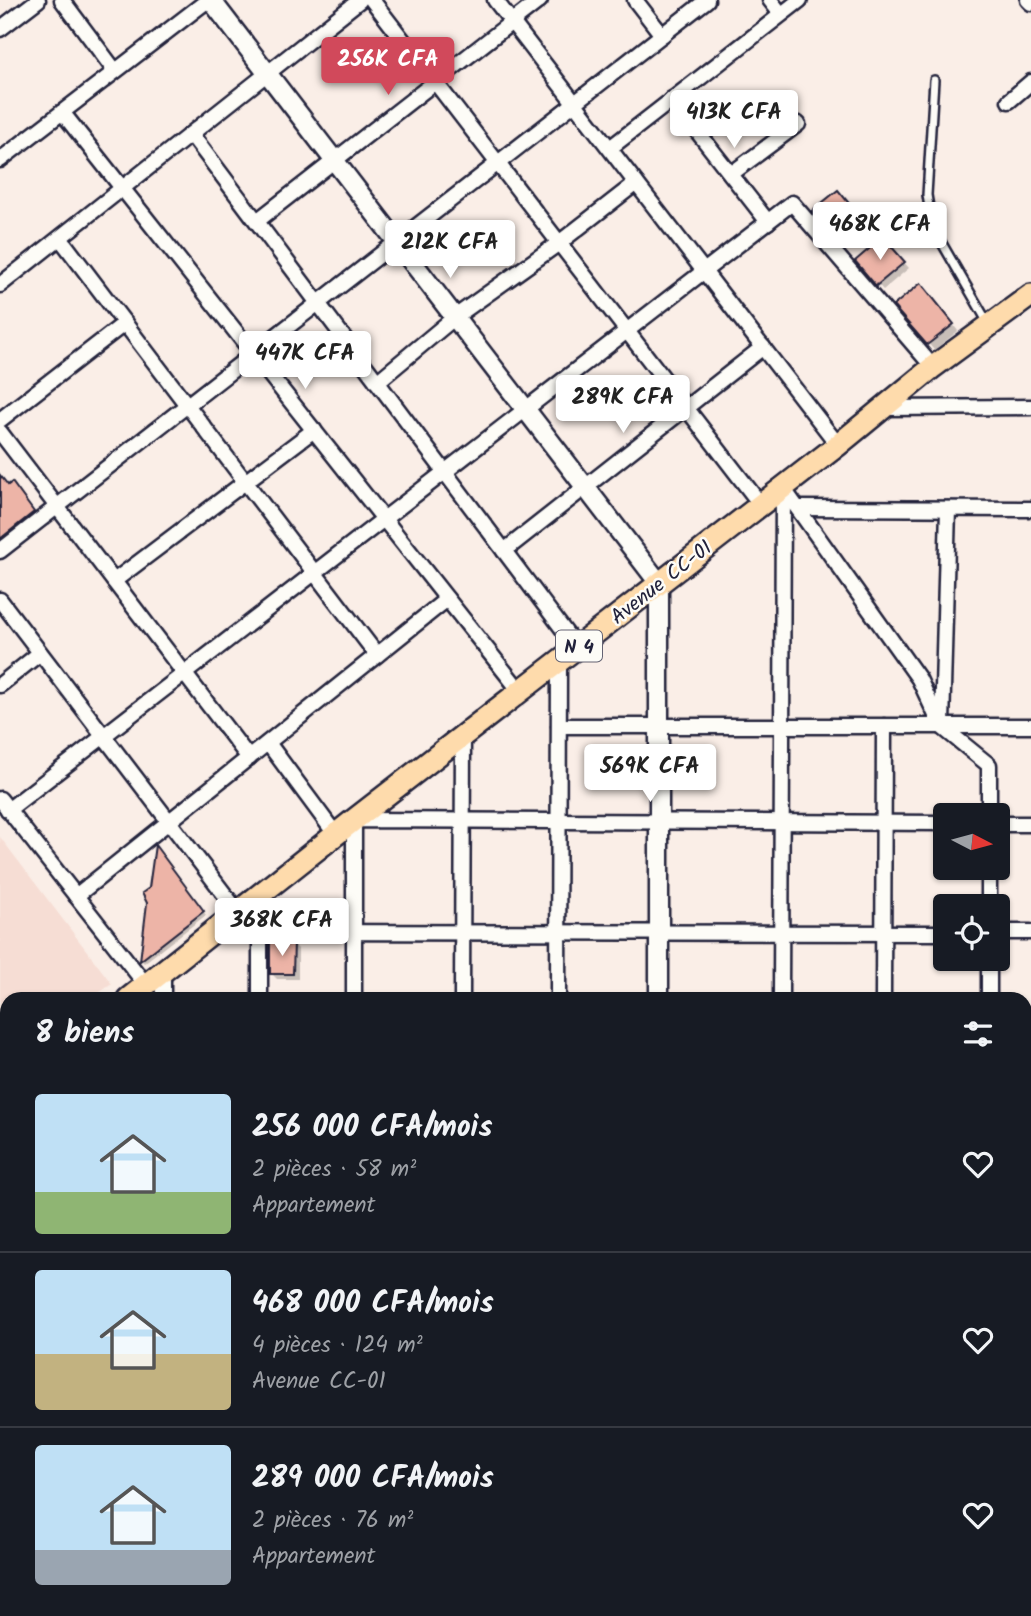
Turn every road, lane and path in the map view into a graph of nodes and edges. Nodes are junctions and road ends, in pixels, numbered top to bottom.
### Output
1 (38, 0) edge
2 (62, 0) edge
3 (209, 0) edge
4 (359, 0) edge
5 (372, 0) edge
6 (495, 0) edge
7 (540, 0) edge
8 (635, 0) edge
9 (707, 0) edge
10 (770, 0) edge
11 (800, 0) edge
12 (781, 14) junction
13 (512, 22) junction
14 (0, 29) edge
15 (662, 35) junction
16 (116, 71) junction
17 (267, 73) junction
18 (934, 80) dead end
19 (435, 82) junction
20 (1031, 82) edge
21 (672, 99) junction
22 (1009, 101) dead end
23 (575, 103) junction
24 (62, 112) junction
25 (798, 124) dead end
26 (191, 134) junction
27 (610, 148) junction
28 (0, 160) edge
29 (334, 161) junction
30 (498, 163) junction
31 (731, 174) junction
32 (636, 183) junction
33 (122, 188) junction
34 (257, 222) junction
35 (768, 222) junction
36 (60, 237) junction
37 (397, 242) junction
38 (559, 243) junction
39 (704, 271) junction
40 (0, 285) edge
41 (1031, 296) edge
42 (318, 303) junction
43 (455, 317) junction
44 (125, 323) junction
45 (989, 326) junction
46 (627, 331) junction
47 (763, 347) junction
48 (253, 354) junction
49 (933, 367) junction
50 (377, 382) junction
51 (187, 405) junction
52 (1031, 407) edge
53 (686, 408) junction
54 (883, 408) junction
55 (525, 409) junction
56 (0, 421) edge
57 (314, 430) junction
58 (0, 432) edge
59 (838, 445) junction
60 (445, 472) junction
61 (246, 483) junction
62 (585, 487) junction
63 (783, 488) junction
64 (761, 505) junction
65 (57, 507) junction
66 (798, 508) junction
67 (948, 509) junction
68 (1031, 509) edge
69 (384, 519) junction
70 (0, 551) edge
71 (504, 551) junction
72 (314, 573) junction
73 (114, 581) junction
74 (659, 583) junction
75 (447, 599) junction
76 (0, 600) edge
77 (577, 648) junction
78 (40, 653) junction
79 (377, 655) junction
80 (559, 662) junction
81 (184, 674) junction
82 (0, 685) edge
83 (520, 691) junction
84 (559, 726) junction
85 (659, 726) junction
86 (782, 726) junction
87 (884, 726) junction
88 (942, 726) junction
89 (1031, 726) edge
90 (104, 736) junction
91 (463, 736) junction
92 (268, 743) junction
93 (249, 758) junction
94 (989, 803) edge
95 (4, 805) edge
96 (354, 820) junction
97 (169, 821) junction
98 (463, 821) junction
99 (558, 821) junction
100 (659, 822) junction
101 (782, 822) junction
102 (884, 823) junction
103 (933, 823) edge
104 (1010, 824) edge
105 (1031, 824) edge
106 (335, 835) junction
107 (260, 894) junction
108 (76, 896) junction
109 (238, 912) junction
110 (260, 932) junction
111 (781, 932) junction
112 (1031, 932) edge
113 (354, 933) junction
114 (462, 933) junction
115 (558, 933) junction
116 (659, 933) junction
117 (883, 933) junction
118 (933, 933) edge
119 (1010, 933) edge
120 (163, 971) junction
121 (989, 971) edge
122 (146, 985) junction
123 (137, 992) edge
124 (163, 992) edge
125 (260, 992) edge
126 (354, 992) edge
127 (462, 992) edge
128 (558, 992) edge
129 (659, 992) edge
130 (781, 992) edge
131 (883, 992) edge
132 (989, 992) edge

1 - 14 street
2 - 16 street
3 - 16 street
3 - 17 street
4 - 17 street
5 - 19 street
6 - 13 street
7 - 13 street
8 - 15 street
9 - 15 street
10 - 12 street
11 - 12 street
12 - 21 street
13 - 19 street
13 - 23 street
15 - 23 street
16 - 24 street
17 - 26 street
17 - 29 street
18 - 45 lane
19 - 29 street
19 - 30 street
20 - 22 street
21 - 27 street
21 - 31 street
23 - 27 street
23 - 30 street
24 - 28 street
24 - 33 street
25 - 31 street
26 - 33 street
26 - 34 street
27 - 32 street
29 - 34 street
29 - 37 street
30 - 37 street
30 - 38 street
31 - 35 street
32 - 38 street
32 - 39 street
33 - 36 street
33 - 48 street
34 - 42 street
35 - 39 street
35 - 49 street
36 - 40 street
36 - 44 street
37 - 42 street
37 - 43 street
38 - 43 street
38 - 46 street
39 - 46 street
39 - 47 street
41 - 45 main road, Avenue CC-01 / N 4
42 - 48 street
42 - 50 street
43 - 50 street
43 - 55 street
44 - 51 street
44 - 56 street
45 - 49 main road, Avenue CC-01 / N 4
46 - 53 street
46 - 55 street
47 - 53 street
47 - 59 street
48 - 51 street
48 - 57 street
49 - 54 main road, Avenue CC-01 / N 4
50 - 60 street
51 - 61 street
51 - 65 street
52 - 54 street
53 - 62 street
53 - 64 street
54 - 59 main road, Avenue CC-01 / N 4
55 - 60 street
55 - 62 street
57 - 61 street
57 - 69 street
58 - 65 street
59 - 63 main road, Avenue CC-01 / N 4
60 - 69 street
60 - 71 street
61 - 72 street
61 - 73 street
62 - 71 street
62 - 74 street
63 - 64 main road, Avenue CC-01 / N 4
63 - 66 street
63 - 86 street
64 - 74 main road, Avenue CC-01 / N 4
65 - 70 street
65 - 73 street
66 - 67 street
66 - 88 street
67 - 68 street
67 - 88 street
69 - 72 street
69 - 75 street
71 - 77 street
72 - 79 street
72 - 81 street
73 - 81 street
74 - 77 main road, Avenue CC-01 / N 4
74 - 85 street
75 - 79 street
75 - 83 street
76 - 78 street
77 - 80 main road, Avenue CC-01 / N 4
78 - 82 street
78 - 90 street
79 - 92 street
80 - 83 main road, Avenue CC-01 / N 4
80 - 84 street
81 - 90 street
81 - 93 street
83 - 91 main road, Avenue CC-01 / N 4
84 - 85 street
84 - 99 street
85 - 86 street
85 - 100 street
86 - 87 street
86 - 101 street
87 - 88 street
87 - 102 street
88 - 89 street
88 - 94 street
90 - 95 street
90 - 97 street
91 - 96 main road, Avenue CC-01 / N 4
91 - 98 street
92 - 93 street
92 - 106 street
93 - 97 street
95 - 108 street
96 - 98 street
96 - 106 main road, Avenue CC-01 / N 4
96 - 113 street
97 - 108 street
97 - 109 street
98 - 99 street
98 - 114 street
99 - 100 street
99 - 115 street
100 - 101 street
100 - 116 street
101 - 102 street
101 - 111 street
102 - 103 street
102 - 117 street
104 - 105 street
106 - 107 main road, Avenue CC-01 / N 4
107 - 109 main road, Avenue CC-01 / N 4
107 - 110 street
108 - 122 street
109 - 120 main road, Avenue CC-01 / N 4
110 - 113 street
110 - 125 street
111 - 116 street
111 - 117 street
111 - 130 street
112 - 119 street
113 - 114 street
113 - 126 street
114 - 115 street
114 - 127 street
115 - 116 street
115 - 128 street
116 - 129 street
117 - 118 street
117 - 131 street
120 - 122 main road, Avenue CC-01 / N 4
120 - 124 street
121 - 132 street
122 - 123 main road, Avenue CC-01 / N 4

